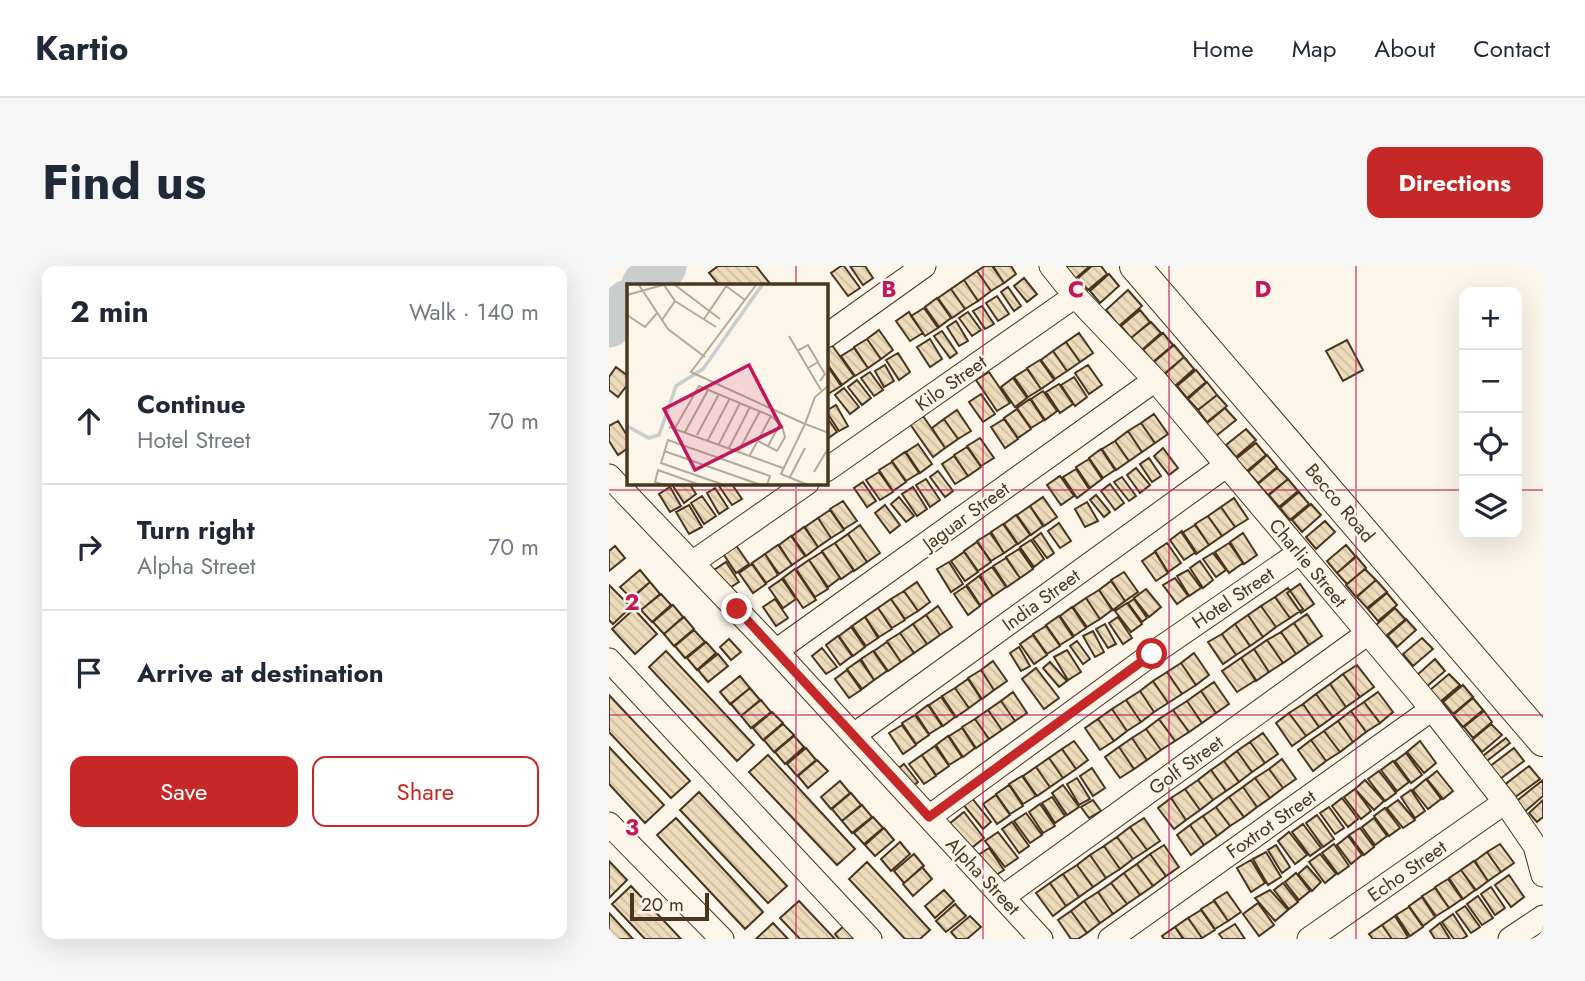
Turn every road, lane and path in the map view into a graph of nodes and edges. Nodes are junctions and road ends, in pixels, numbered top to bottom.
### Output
1 (925, 266) edge
2 (1051, 266) edge
3 (1135, 266) edge
4 (1075, 296) junction
5 (828, 335) edge
6 (1155, 380) junction
7 (1227, 466) junction
8 (828, 469) edge
9 (618, 479) edge
10 (804, 485) edge
11 (1299, 553) junction
12 (692, 563) junction
13 (1368, 633) junction
14 (776, 651) junction
15 (609, 660) edge
16 (1432, 709) junction
17 (854, 735) junction
18 (1543, 741) edge
19 (1505, 803) junction
20 (929, 817) junction
21 (609, 824) edge
22 (1543, 875) edge
23 (1003, 897) junction
24 (1543, 917) edge
25 (722, 939) edge
26 (870, 939) edge
27 (1041, 939) edge
28 (1110, 939) edge
29 (1309, 939) edge
30 (1510, 939) edge

1 - 5 street
2 - 4 street, Charlie Street
3 - 18 street, Becco Road
4 - 6 street, Charlie Street
4 - 8 street, Kilo Street
6 - 7 street, Charlie Street
6 - 14 street, Jaguar Street
7 - 11 street, Charlie Street
7 - 17 street, India Street
9 - 12 street, Alpha Street
10 - 12 street
11 - 13 street, Charlie Street
11 - 20 street, Hotel Street
12 - 14 street, Alpha Street
13 - 16 street, Charlie Street
13 - 23 street, Golf Street
14 - 17 street, Alpha Street
15 - 26 street
16 - 19 street, Charlie Street
16 - 28 street, Foxtrot Street
17 - 20 street, Alpha Street
19 - 22 street, Charlie Street
19 - 29 street, Echo Street
20 - 23 street, Alpha Street
21 - 25 street
23 - 27 street, Alpha Street
24 - 30 street

